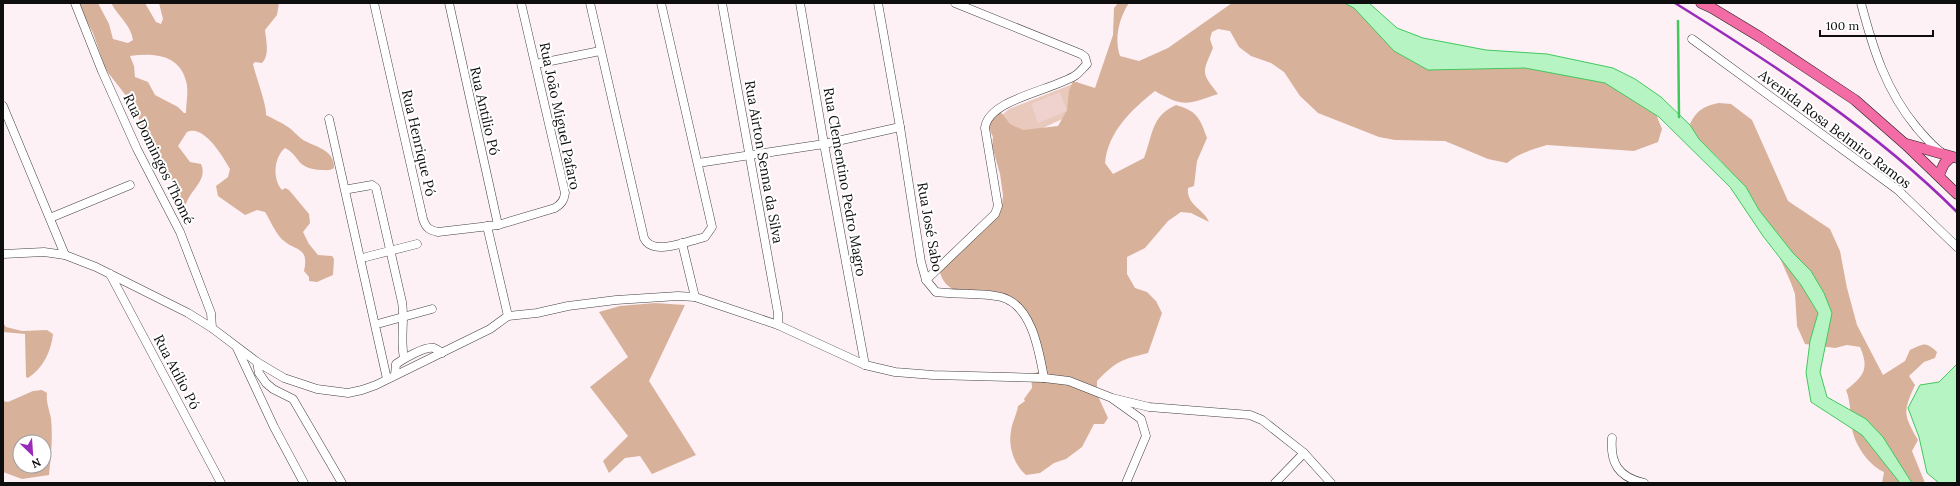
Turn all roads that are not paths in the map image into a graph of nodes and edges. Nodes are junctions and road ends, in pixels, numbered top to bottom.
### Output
1 (75, 3) edge
2 (374, 3) edge
3 (449, 3) edge
4 (521, 3) edge
5 (590, 3) edge
6 (662, 3) edge
7 (722, 3) edge
8 (800, 3) edge
9 (878, 3) edge
10 (955, 3) edge
11 (1701, 3) edge
12 (1861, 3) edge
13 (1710, 5) edge
14 (1692, 39) dead end
15 (600, 51) junction
16 (536, 64) junction
17 (3, 106) edge
18 (329, 119) dead end
19 (900, 127) junction
20 (824, 144) junction
21 (1905, 144) junction
22 (750, 156) junction
23 (1951, 156) edge
24 (698, 163) junction
25 (1939, 175) junction
26 (130, 185) dead end
27 (349, 189) dead end
28 (1957, 194) edge
29 (50, 218) junction
30 (498, 225) junction
31 (487, 226) junction
32 (682, 243) junction
33 (417, 244) dead end
34 (1957, 247) edge
35 (391, 250) junction
36 (3, 254) edge
37 (65, 256) junction
38 (366, 257) dead end
39 (110, 274) junction
40 (926, 280) junction
41 (695, 297) junction
42 (432, 309) dead end
43 (508, 316) junction
44 (404, 317) junction
45 (380, 323) dead end
46 (778, 325) junction
47 (212, 328) junction
48 (236, 346) junction
49 (442, 353) junction
50 (404, 358) junction
51 (257, 362) junction
52 (865, 365) junction
53 (395, 375) junction
54 (1044, 378) junction
55 (387, 379) junction
56 (1112, 398) junction
57 (1612, 438) dead end
58 (1304, 453) junction
59 (221, 483) edge
60 (304, 483) edge
61 (342, 483) edge
62 (1126, 483) edge
63 (1275, 483) edge
64 (1331, 483) edge
65 (1644, 483) edge

1 - 47 street, Rua Domingos Thomé
2 - 31 street, Rua Henrique Pó
3 - 30 street, Rua Antilio Pó
4 - 16 street, Rua João Miguel Pafaro
5 - 15 street
6 - 24 street
7 - 22 street, Rua Airton Senna da Silva
8 - 20 street, Rua Clementino Pedro Magro
9 - 19 street, Rua José Sabo
10 - 40 street
11 - 13 main road
12 - 23 street
13 - 21 main road
14 - 34 street, Avenida Rosa Belmiro Ramos
15 - 16 street
15 - 32 street
16 - 30 street, Rua João Miguel Pafaro
17 - 29 street
18 - 55 street
19 - 20 street
19 - 40 street, Rua José Sabo
20 - 22 street
20 - 52 street, Rua Clementino Pedro Magro
21 - 23 main road
21 - 25 main road
22 - 24 street
22 - 46 street, Rua Airton Senna da Silva
23 - 25 main road
24 - 32 street
25 - 28 main road
26 - 29 street
27 - 35 street
29 - 37 street
30 - 31 street, Rua João Miguel Pafaro
31 - 43 street
32 - 41 street
33 - 35 street
35 - 38 street
35 - 44 street
36 - 37 street
37 - 39 street
39 - 47 street
39 - 59 street, Rua Atílio Pó
40 - 54 street, Rua José Sabo
41 - 43 street
41 - 46 street
42 - 44 street
43 - 49 street
44 - 45 street
44 - 50 street
46 - 52 street
47 - 48 street
48 - 51 street
48 - 60 street
49 - 50 street
49 - 53 street
50 - 53 street
51 - 55 street
51 - 61 street
52 - 54 street
53 - 55 street
54 - 56 street
56 - 58 street
56 - 62 street
57 - 65 street
58 - 63 street
58 - 64 street

